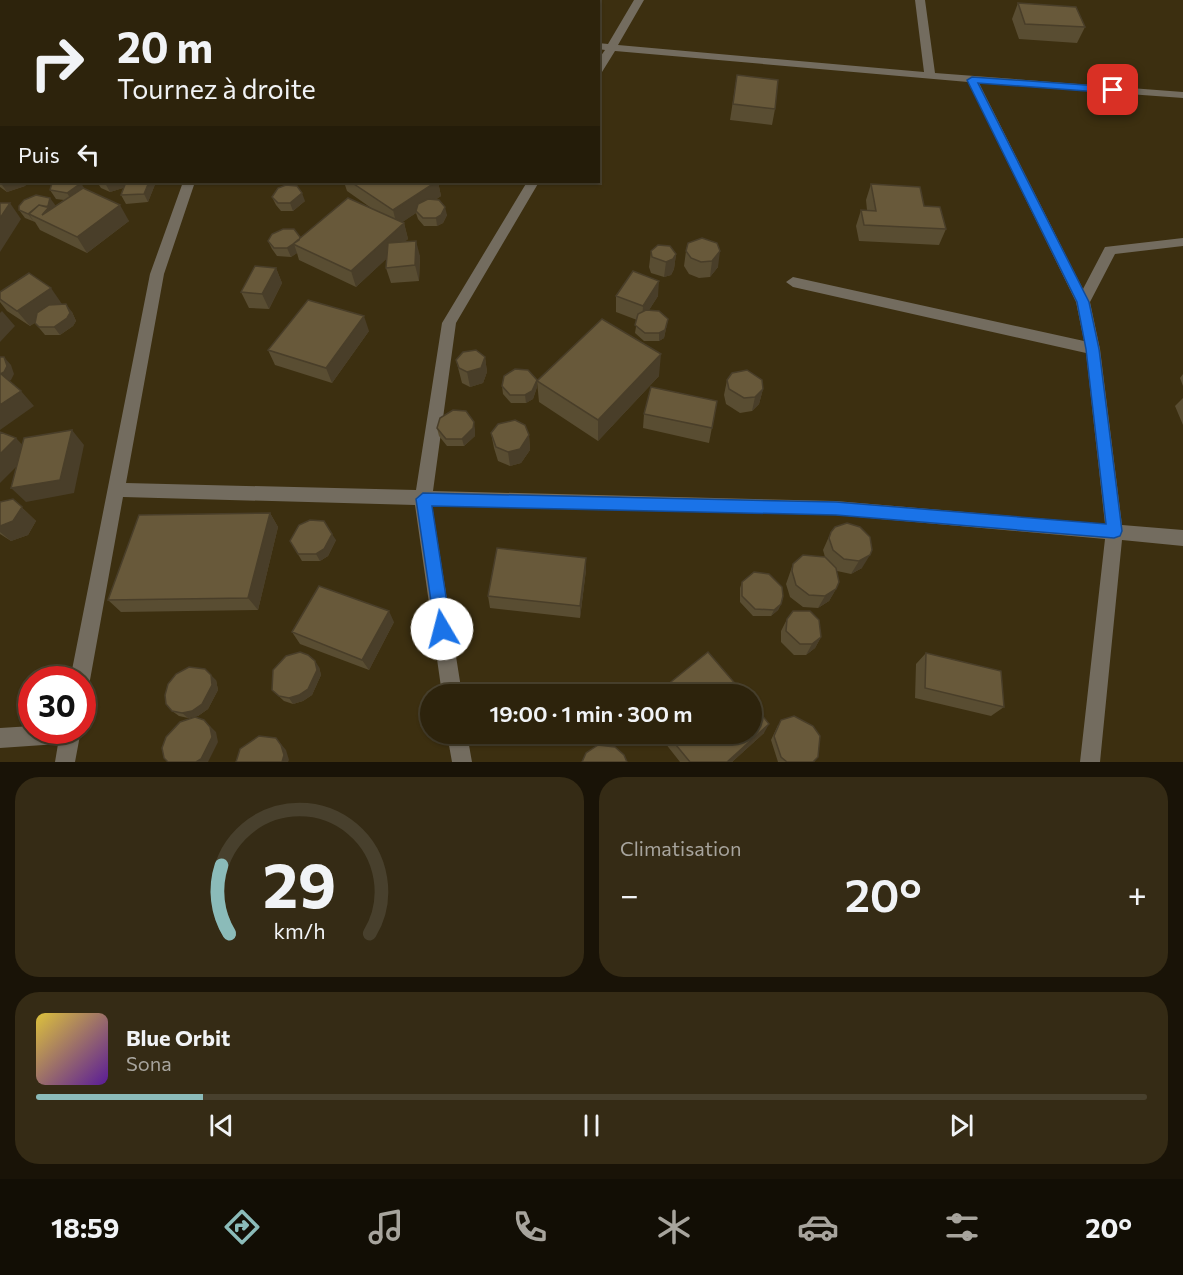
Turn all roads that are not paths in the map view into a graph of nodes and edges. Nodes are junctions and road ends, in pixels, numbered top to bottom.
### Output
1 (639, 0) edge
2 (920, 0) edge
3 (600, 46) edge
4 (611, 48) junction
5 (600, 67) edge
6 (930, 76) junction
7 (972, 80) junction
8 (1183, 95) edge
9 (189, 183) edge
10 (532, 183) edge
11 (1183, 242) edge
12 (793, 282) dead end
13 (1083, 302) junction
14 (1093, 349) junction
15 (116, 490) junction
16 (423, 499) junction
17 (1114, 531) junction
18 (1183, 538) edge
19 (83, 666) edge
20 (451, 684) edge
21 (18, 736) edge
22 (0, 738) edge
23 (69, 744) edge
24 (459, 744) edge
25 (65, 762) edge
26 (462, 762) edge
27 (1090, 762) edge

1 - 4 street
2 - 6 street
3 - 4 street
4 - 5 street
4 - 6 street
6 - 7 street
7 - 8 street
7 - 13 street
9 - 15 street
10 - 16 street
11 - 13 street
12 - 14 street
13 - 14 street
14 - 17 street
15 - 16 street
15 - 19 street
16 - 17 street
16 - 20 street
17 - 18 street
17 - 27 street
21 - 22 street
23 - 25 street
24 - 26 street

